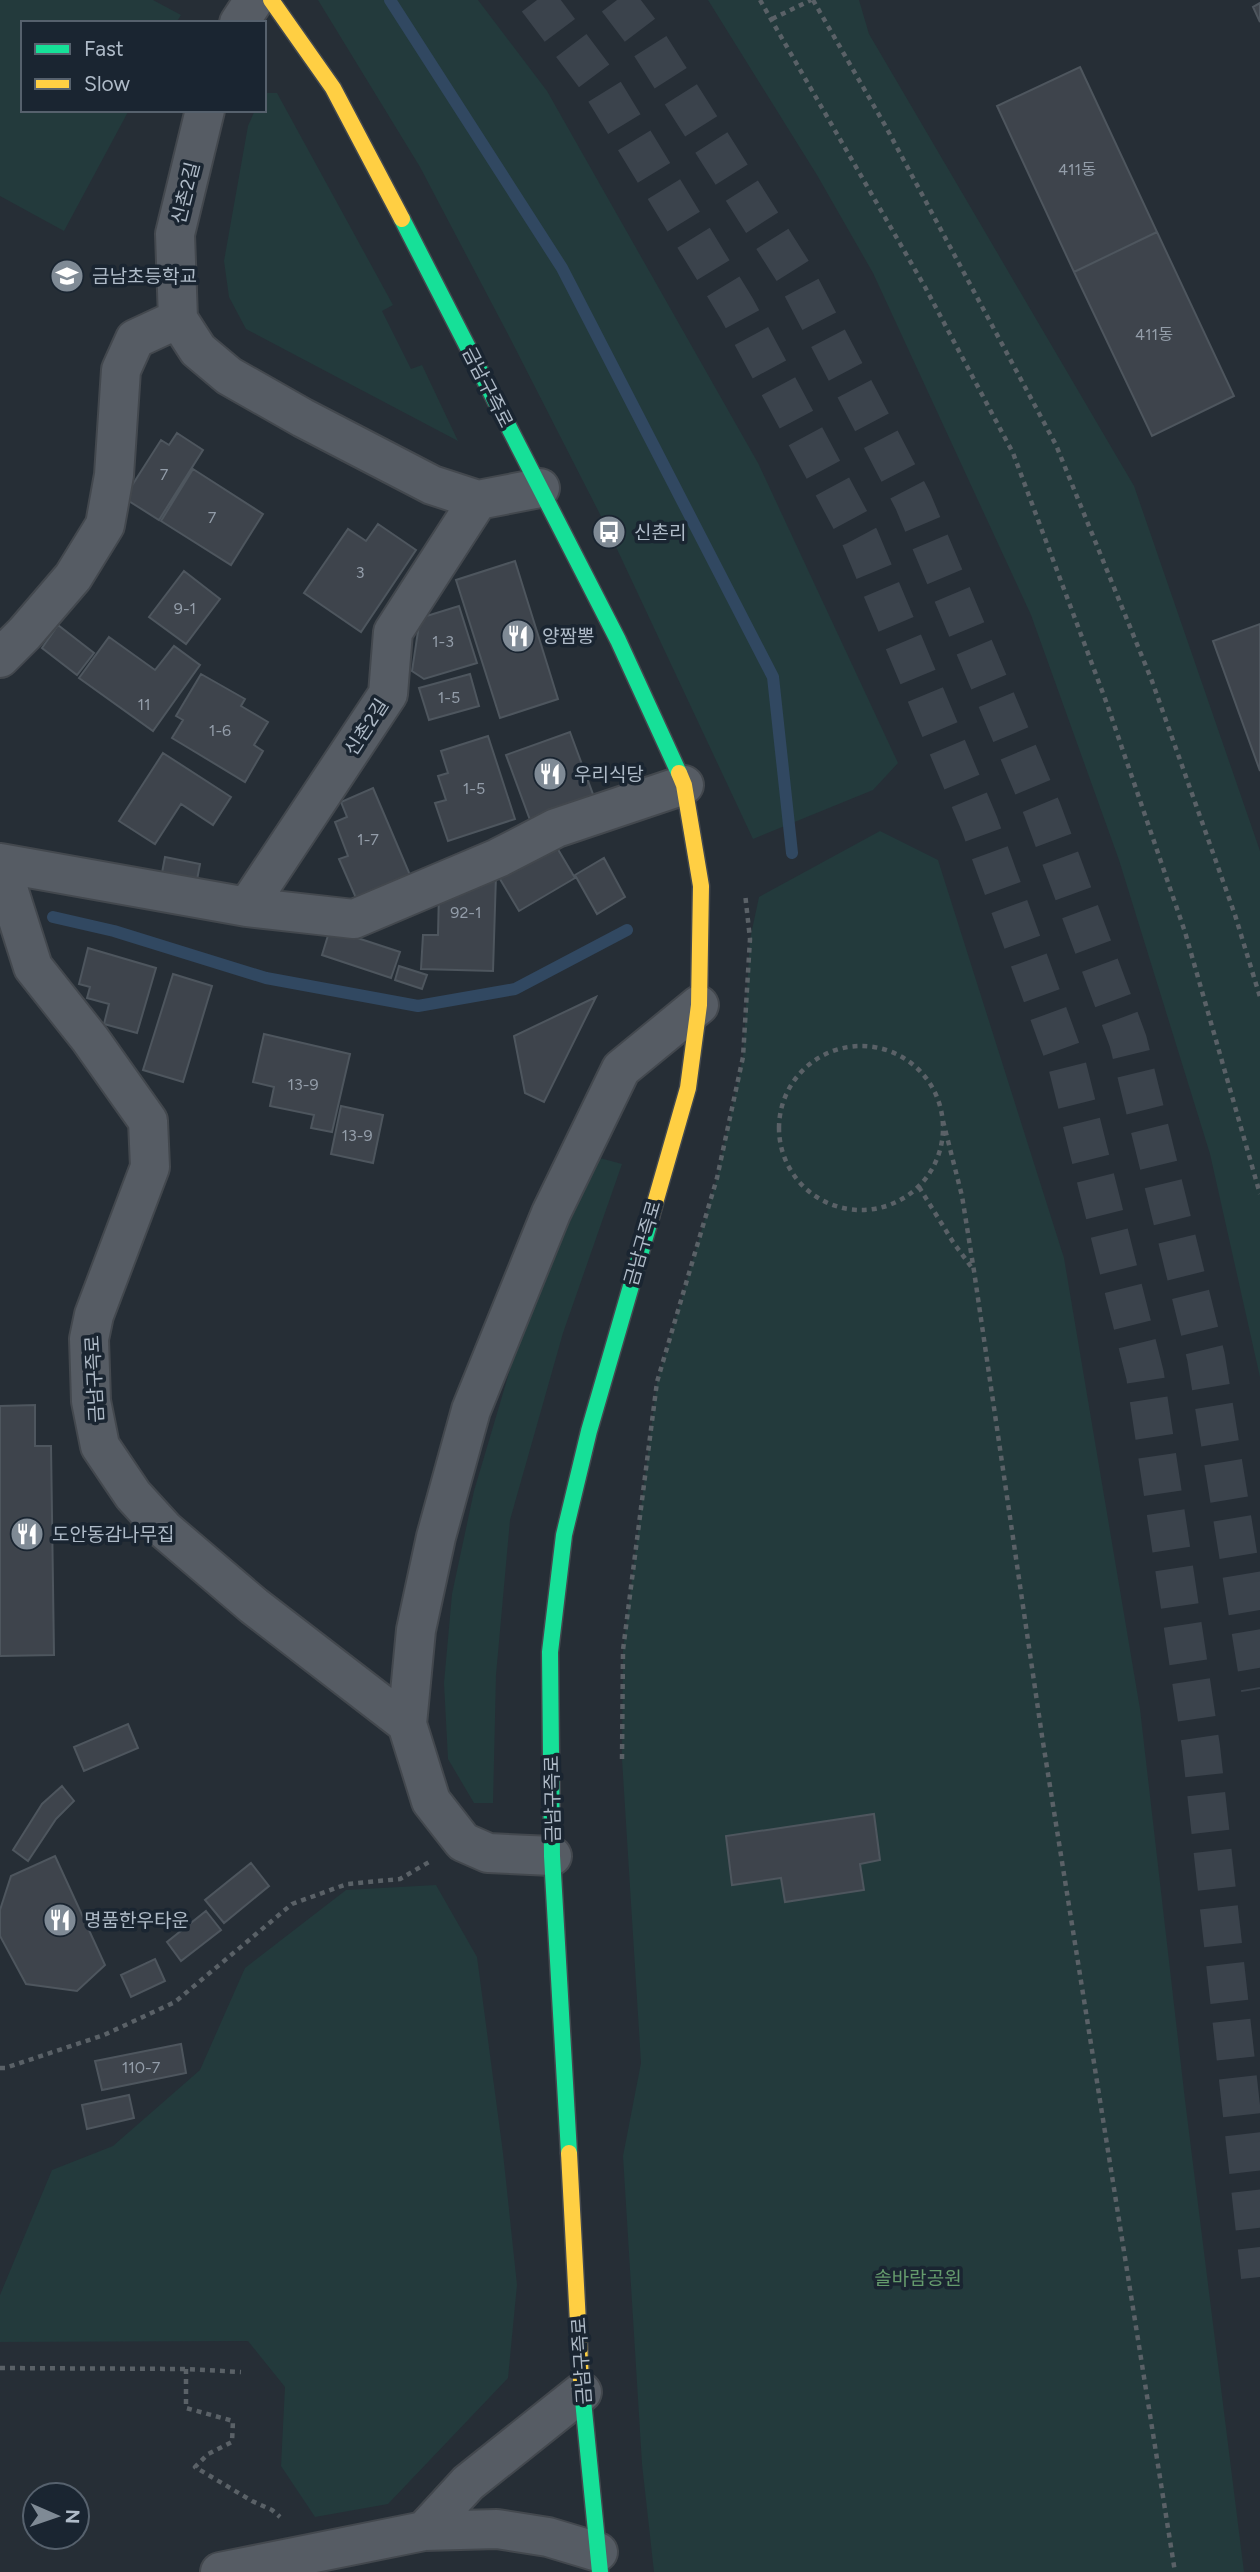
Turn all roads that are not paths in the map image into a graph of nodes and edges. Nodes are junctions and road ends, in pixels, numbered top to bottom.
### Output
1 (254, 0) edge
2 (271, 0) edge
3 (240, 21) edge
4 (205, 112) edge
5 (178, 320) junction
6 (540, 488) junction
7 (478, 500) junction
8 (0, 658) edge
9 (684, 785) junction
10 (0, 863) edge
11 (247, 907) junction
12 (699, 1004) junction
13 (407, 1724) junction
14 (552, 1856) junction
15 (582, 2392) junction
16 (424, 2531) junction
17 (599, 2562) edge
18 (220, 2572) edge

1 - 3 street
2 - 6 main road, 금남구즉로
4 - 5 street, 신촌2길
5 - 7 street
5 - 8 street
6 - 7 street
6 - 9 main road, 금남구즉로
7 - 11 street, 신촌2길
9 - 11 street, 금남구즉로
9 - 12 main road, 금남구즉로
10 - 11 street, 금남구즉로
10 - 13 street, 금남구즉로
12 - 13 street
12 - 14 main road, 금남구즉로
13 - 14 street, 금남구즉로
14 - 15 main road, 금남구즉로
15 - 16 street
15 - 17 main road, 금남구즉로
16 - 17 street
16 - 18 street

